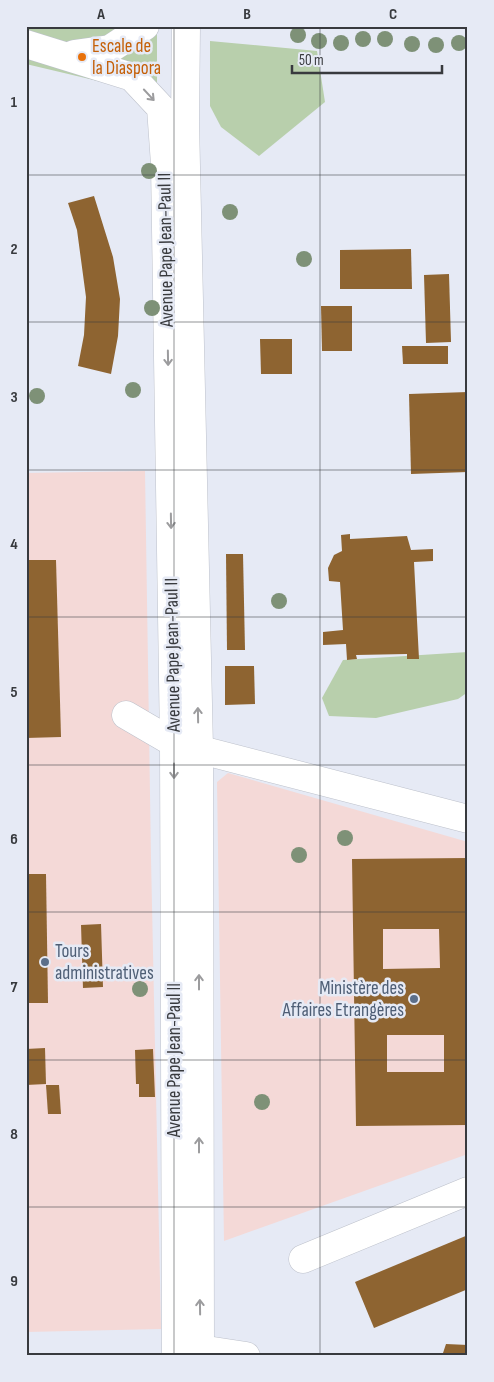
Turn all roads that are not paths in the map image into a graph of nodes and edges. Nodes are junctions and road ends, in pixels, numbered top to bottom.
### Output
1 (145, 26) edge
2 (186, 26) edge
3 (26, 44) edge
4 (67, 55) junction
5 (126, 715) dead end
6 (187, 746) junction
7 (468, 819) edge
8 (468, 1191) edge
9 (303, 1259) dead end
10 (185, 1354) edge
11 (246, 1356) edge

1 - 4 main road
6 -> 2 main road, Avenue Pape Jean-Paul II
3 - 4 main road, Avenue Pape Jean-Paul II
4 -> 6 main road, Avenue Pape Jean-Paul II
5 - 6 main road
6 - 7 main road
6 - 10 main road, Avenue Pape Jean-Paul II
8 - 9 main road
10 - 11 main road

